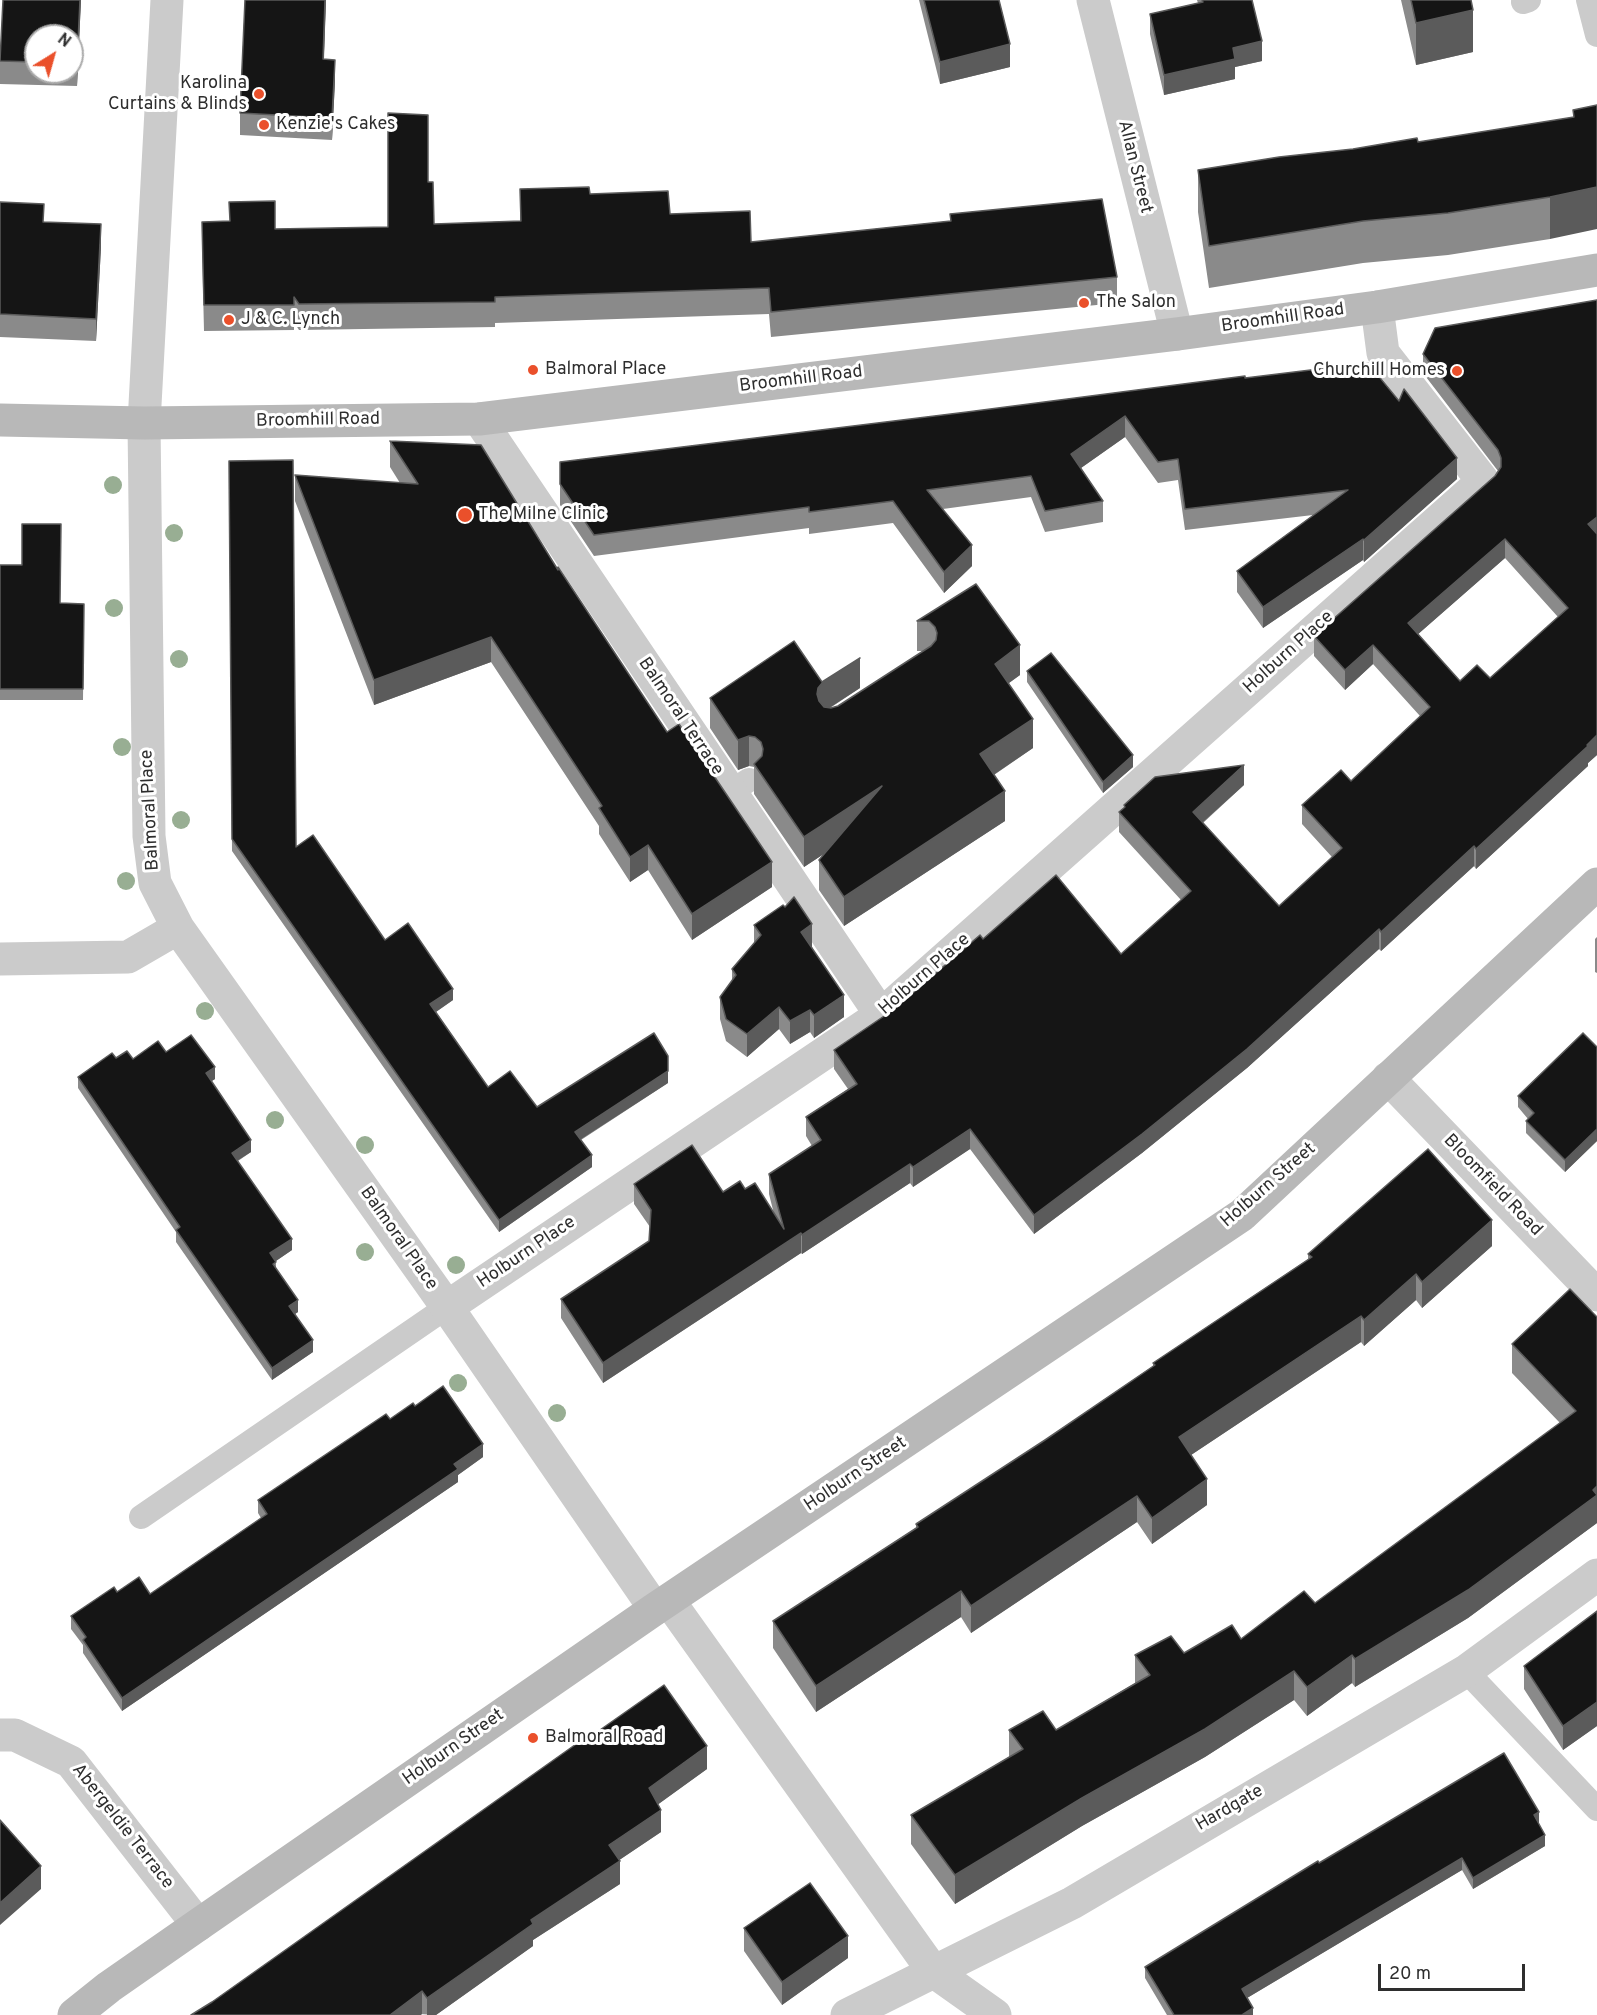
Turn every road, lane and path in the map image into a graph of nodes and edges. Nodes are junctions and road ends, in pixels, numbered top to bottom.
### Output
1 (167, 0) edge
2 (1093, 0) edge
3 (1588, 0) edge
4 (1597, 35) edge
5 (1597, 270) edge
6 (1377, 307) junction
7 (1177, 334) junction
8 (479, 419) junction
9 (0, 420) edge
10 (144, 423) junction
11 (1597, 884) edge
12 (178, 928) junction
13 (0, 958) edge
14 (881, 1015) junction
15 (1388, 1078) junction
16 (1597, 1295) edge
17 (447, 1307) junction
18 (141, 1517) dead end
19 (1597, 1575) edge
20 (662, 1605) junction
21 (1466, 1671) junction
22 (0, 1735) edge
23 (1597, 1809) edge
24 (198, 1925) junction
25 (933, 1971) junction
26 (74, 2015) edge
27 (847, 2015) edge
28 (995, 2015) edge

1 - 10 street, Balmoral Place
2 - 7 street, Allan Street
3 - 4 lane
5 - 6 street, Broomhill Road
6 - 7 street, Broomhill Road
6 - 14 street, Holburn Place
7 - 8 street, Broomhill Road
8 - 10 street, Broomhill Road
8 - 14 street, Balmoral Terrace
9 - 10 street, Broomhill Road
10 - 12 street, Balmoral Place
11 - 15 street, Holburn Street
12 - 13 street
12 - 17 street, Balmoral Place
14 - 17 street, Holburn Place
15 - 16 street, Bloomfield Road
15 - 20 street, Holburn Street
17 - 18 lane, Holburn Place
17 - 20 street, Balmoral Place
19 - 21 street, Hardgate
20 - 24 street, Holburn Street
20 - 25 street
21 - 23 lane
21 - 25 street, Hardgate
22 - 24 street, Abergeldie Terrace
24 - 26 street, Holburn Street
25 - 27 street, Hardgate
25 - 28 street

